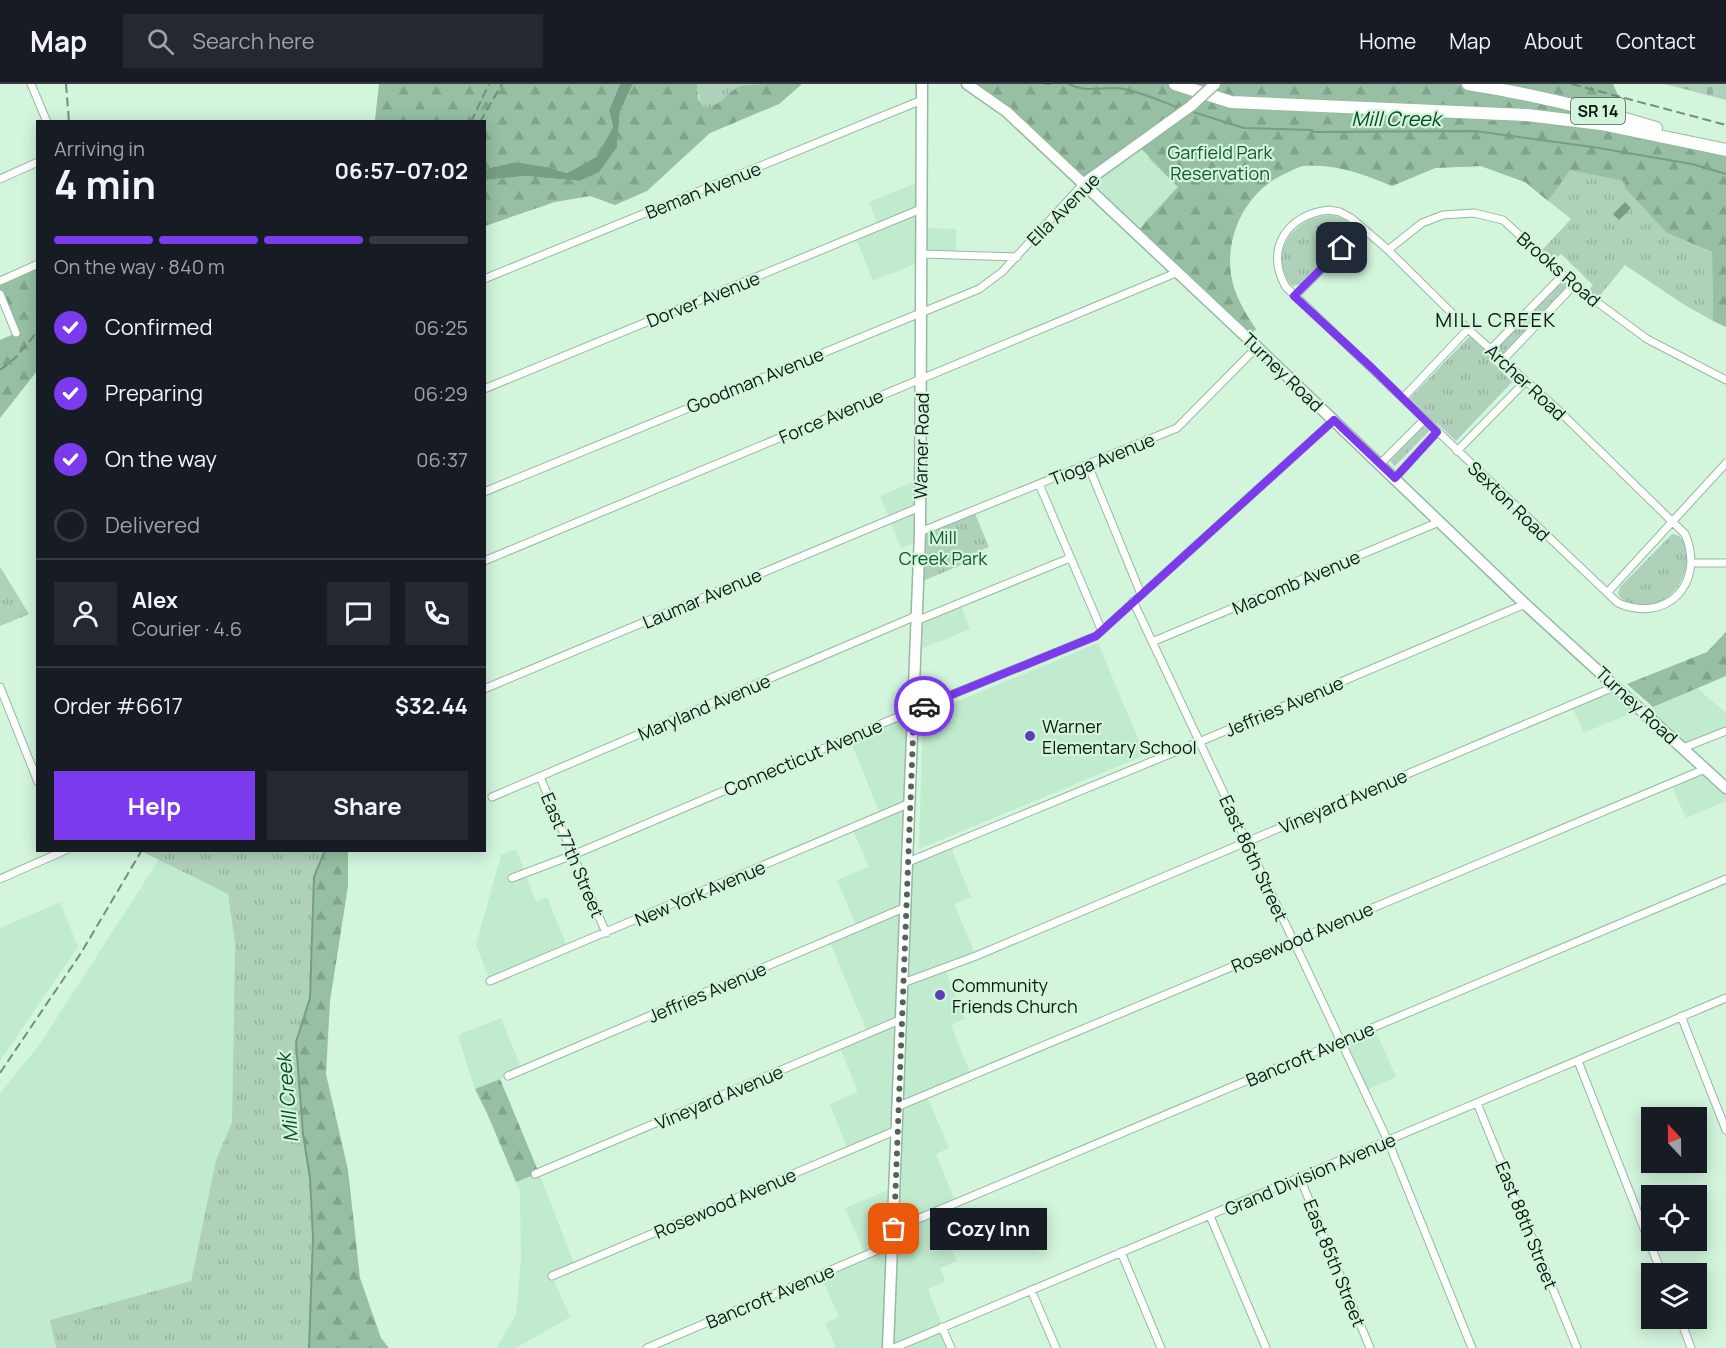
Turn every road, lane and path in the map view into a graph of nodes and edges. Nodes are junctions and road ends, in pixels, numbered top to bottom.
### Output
1 (31, 84) edge
2 (922, 84) edge
3 (967, 84) edge
4 (1175, 84) edge
5 (1215, 84) edge
6 (1468, 84) edge
7 (922, 100) junction
8 (46, 120) edge
9 (1726, 149) edge
10 (36, 163) edge
11 (0, 179) edge
12 (1084, 183) junction
13 (921, 209) junction
14 (1362, 228) junction
15 (1388, 250) junction
16 (923, 254) junction
17 (1017, 257) junction
18 (36, 265) edge
19 (1178, 272) junction
20 (1563, 275) junction
21 (486, 278) edge
22 (0, 281) edge
23 (1574, 285) junction
24 (0, 294) edge
25 (1294, 296) junction
26 (921, 312) junction
27 (1468, 329) junction
28 (16, 333) dead end
29 (1257, 347) junction
30 (1491, 349) junction
31 (1503, 360) junction
32 (922, 378) junction
33 (1726, 380) edge
34 (1526, 381) junction
35 (486, 388) edge
36 (1403, 398) junction
37 (1334, 420) junction
38 (1424, 420) junction
39 (1437, 432) junction
40 (1457, 451) junction
41 (1726, 463) edge
42 (1380, 464) junction
43 (1088, 465) junction
44 (1395, 478) junction
45 (1039, 484) junction
46 (486, 491) edge
47 (920, 507) junction
48 (1439, 522) junction
49 (1674, 522) junction
50 (920, 532) junction
51 (1070, 558) junction
52 (486, 560) edge
53 (1692, 563) junction
54 (1726, 563) edge
55 (1607, 593) junction
56 (1141, 594) junction
57 (1133, 601) junction
58 (1525, 604) junction
59 (916, 619) junction
60 (1102, 631) junction
61 (1152, 642) junction
62 (1616, 686) junction
63 (0, 687) edge
64 (486, 688) edge
65 (914, 710) junction
66 (1726, 731) edge
67 (1199, 742) junction
68 (1683, 748) junction
69 (1705, 769) junction
70 (540, 777) junction
71 (36, 778) edge
72 (1726, 788) edge
73 (492, 797) dead end
74 (910, 803) junction
75 (1246, 842) junction
76 (61, 852) edge
77 (573, 855) junction
78 (908, 862) junction
79 (512, 878) dead end
80 (0, 879) edge
81 (1726, 879) edge
82 (906, 907) junction
83 (606, 933) junction
84 (1292, 940) junction
85 (490, 981) dead end
86 (903, 983) junction
87 (1726, 998) edge
88 (1681, 1016) junction
89 (902, 1020) junction
90 (1340, 1041) junction
91 (1578, 1061) junction
92 (508, 1076) dead end
93 (1477, 1103) junction
94 (899, 1106) junction
95 (897, 1130) junction
96 (1726, 1130) edge
97 (1388, 1141) junction
98 (535, 1174) dead end
99 (1300, 1178) junction
100 (1210, 1216) junction
101 (894, 1229) junction
102 (892, 1244) junction
103 (1121, 1252) junction
104 (1658, 1263) edge
105 (552, 1276) dead end
106 (1031, 1290) junction
107 (942, 1327) junction
108 (1684, 1329) edge
109 (647, 1348) edge
110 (888, 1348) edge
111 (894, 1348) edge
112 (951, 1348) edge
113 (1056, 1348) edge
114 (1161, 1348) edge
115 (1266, 1348) edge
116 (1370, 1348) edge
117 (1472, 1348) edge
118 (1577, 1348) edge
119 (1691, 1348) edge

1 - 8 street
2 - 7 main road, Warner Road
3 - 12 main road, Turney Road
4 - 9 main road, SR 14
5 - 12 main road, Ella Avenue, bridge
6 - 9 main road, SR 14
7 - 13 main road, Warner Road
7 - 21 street, Beman Avenue
10 - 11 street
12 - 17 street, Ella Avenue
12 - 19 main road, Turney Road
13 - 16 main road, Warner Road
13 - 35 street, Dorver Avenue
14 - 15 street, Archer Road
14 - 25 street
14 - 25 street, Archer Road
15 - 20 street, Brooks Road
15 - 27 street, Archer Road
16 - 17 street, Ella Avenue
16 - 26 main road, Warner Road
17 - 26 street, Goodman Avenue
18 - 22 street
19 - 29 main road, Turney Road
19 - 32 street, Force Avenue
20 - 23 street, Brooks Road
20 - 30 street
23 - 31 street
23 - 33 street, Brooks Road
24 - 28 street
25 - 36 street, Sexton Road
26 - 32 main road, Warner Road
26 - 46 street, Goodman Avenue
27 - 30 street, Archer Road
27 - 36 street
29 - 37 main road, Turney Road
29 - 43 street, Tioga Avenue
30 - 31 street, Archer Road
31 - 34 street, Archer Road
32 - 47 main road, Warner Road
32 - 52 street, Force Avenue
34 - 40 street
34 - 49 street, Archer Road
36 - 38 street, Sexton Road
37 - 42 main road, Turney Road
37 - 56 street, Connecticut Avenue
38 - 39 street, Sexton Road
38 - 42 street
39 - 40 street, Sexton Road
39 - 44 street
40 - 55 street, Sexton Road
41 - 49 street
42 - 44 main road, Turney Road
43 - 45 street, Tioga Avenue
43 - 56 street
44 - 48 main road, Turney Road
45 - 50 street, Tioga Avenue
45 - 51 street
47 - 50 main road, Warner Road
47 - 64 street, Laumar Avenue
48 - 58 main road, Turney Road
48 - 61 street, Macomb Avenue
49 - 53 street
49 - 55 street
50 - 59 main road, Warner Road
51 - 59 street, Maryland Avenue
51 - 60 street
53 - 54 street
53 - 55 street, Sexton Road
56 - 57 street, Connecticut Avenue
57 - 60 street, Connecticut Avenue
57 - 61 street, East 86th Street
58 - 62 main road, Turney Road
58 - 67 street, Jeffries Avenue
59 - 65 main road, Warner Road
59 - 70 street, Maryland Avenue
60 - 65 street, Connecticut Avenue
61 - 67 street, East 86th Street
62 - 68 main road, Turney Road
62 - 75 street, Vineyard Avenue
63 - 71 street
65 - 74 main road, Warner Road
65 - 77 street, Connecticut Avenue
66 - 68 street
67 - 75 street, East 86th Street
67 - 78 street, Jeffries Avenue
68 - 69 main road, Turney Road
69 - 72 main road, Turney Road
69 - 84 street, Rosewood Avenue
70 - 73 street, Maryland Avenue
70 - 77 street, East 77th Street
74 - 78 main road, Warner Road
74 - 83 street, New York Avenue
75 - 84 street, East 86th Street
75 - 86 street, Vineyard Avenue
76 - 80 street
77 - 79 street, Connecticut Avenue
77 - 83 street, East 77th Street
78 - 82 main road, Warner Road
81 - 90 street, Bancroft Avenue
82 - 86 main road, Warner Road
82 - 92 street, Jeffries Avenue
83 - 85 street, New York Avenue
84 - 90 street, East 86th Street
84 - 94 street, Rosewood Avenue
86 - 89 main road, Warner Road
87 - 88 street, Grand Division Avenue
88 - 91 street, Grand Division Avenue
88 - 96 street
89 - 94 main road, Warner Road
89 - 98 street, Vineyard Avenue
90 - 97 street, East 86th Street
90 - 101 street, Bancroft Avenue
91 - 93 street, Grand Division Avenue
91 - 104 street
93 - 97 street, Grand Division Avenue
93 - 118 street, East 88th Street
94 - 95 main road, Warner Road
95 - 101 main road, Warner Road
95 - 105 street, Rosewood Avenue
97 - 99 street, Grand Division Avenue
97 - 117 street, East 86th Street
99 - 100 street, Grand Division Avenue
99 - 116 street, East 85th Street
100 - 103 street, Grand Division Avenue
100 - 115 street
101 - 102 main road, Warner Road
102 - 109 street, Bancroft Avenue
102 - 110 main road, Warner Road
103 - 106 street, Grand Division Avenue
103 - 114 street
106 - 107 street, Grand Division Avenue
106 - 113 street
107 - 111 street, Grand Division Avenue
107 - 112 street
108 - 119 street

